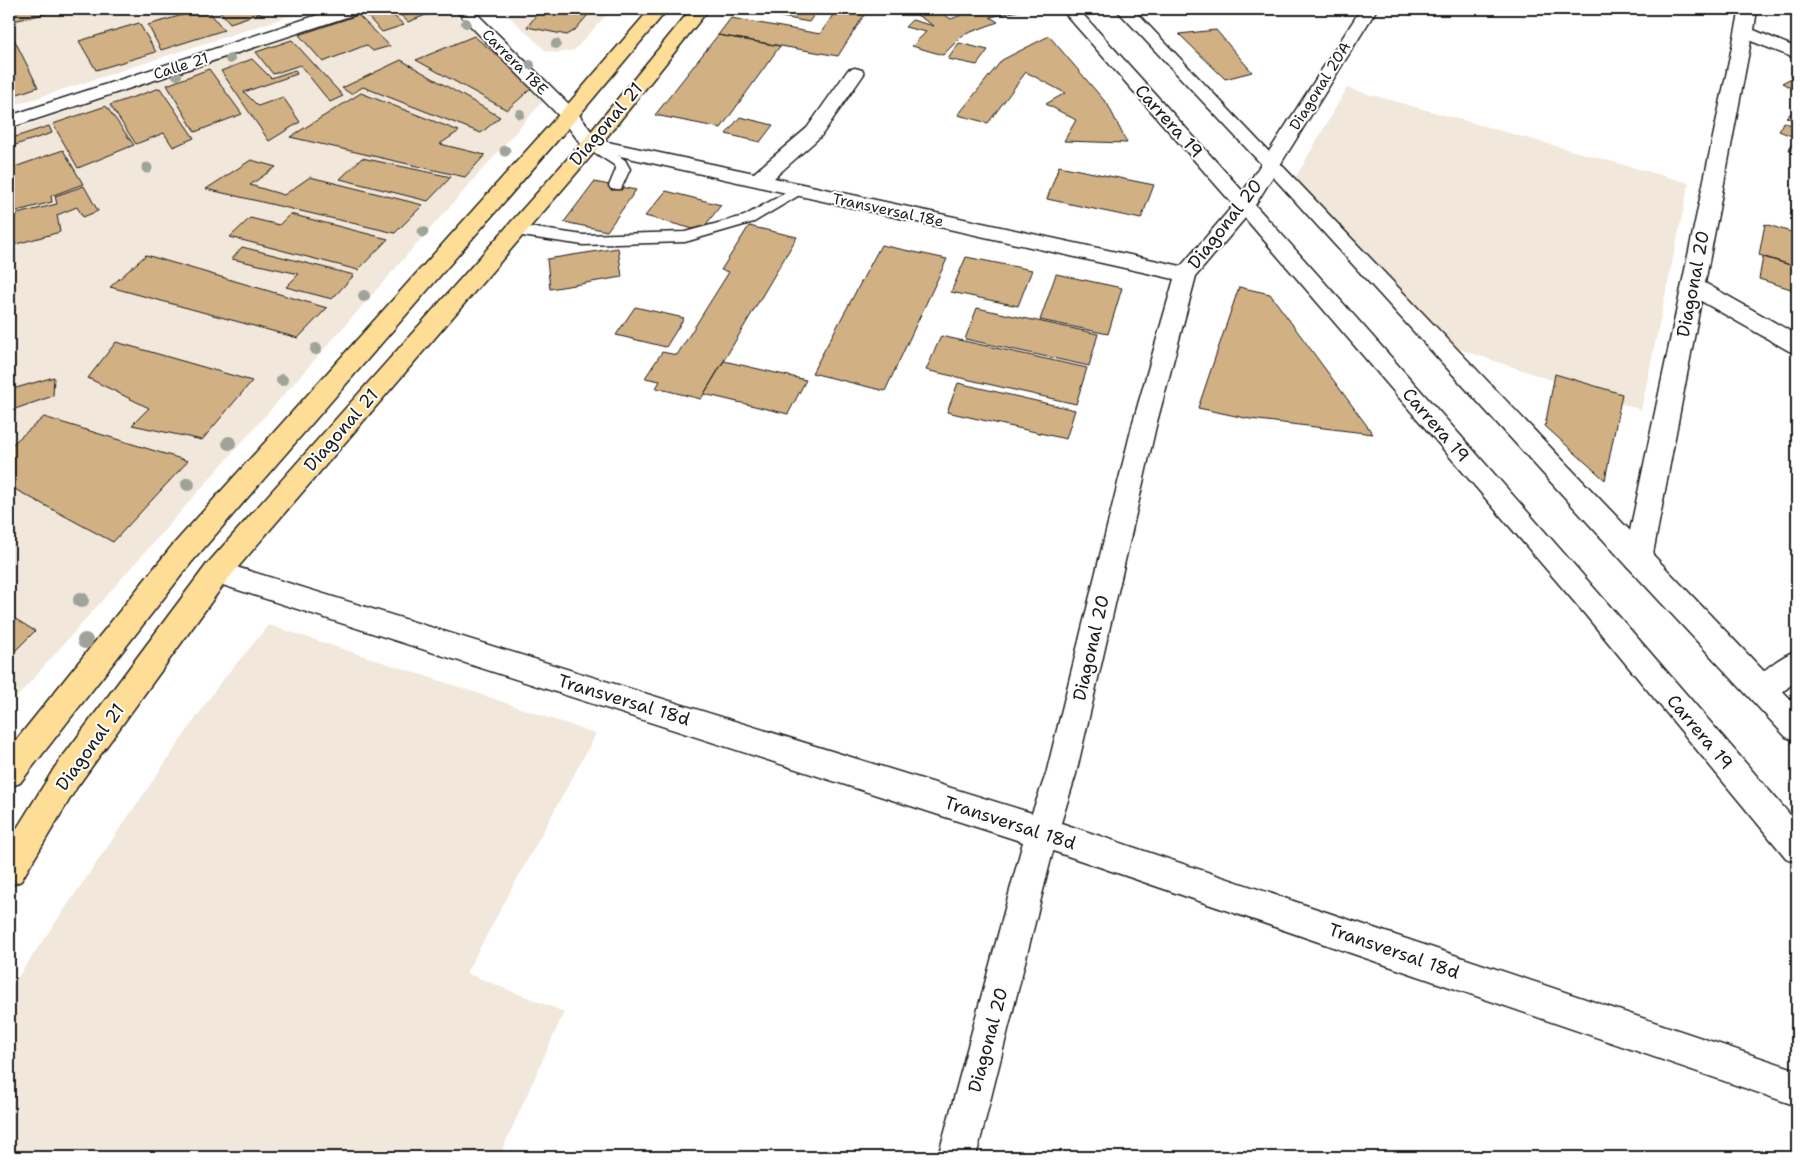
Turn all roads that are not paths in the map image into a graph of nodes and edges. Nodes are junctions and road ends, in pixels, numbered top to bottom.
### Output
1 (353, 9) edge
2 (462, 9) edge
3 (659, 9) edge
4 (700, 9) edge
5 (1069, 9) edge
6 (1124, 9) edge
7 (1369, 9) edge
8 (1749, 9) edge
9 (1744, 32) junction
10 (1797, 54) edge
11 (855, 74) dead end
12 (569, 115) junction
13 (9, 122) edge
14 (591, 144) junction
15 (1271, 163) junction
16 (758, 181) junction
17 (616, 186) dead end
18 (798, 190) junction
19 (1245, 205) junction
20 (591, 227) dead end
21 (515, 230) junction
22 (583, 240) junction
23 (1186, 274) junction
24 (1692, 286) junction
25 (1797, 345) edge
26 (1638, 559) junction
27 (217, 572) junction
28 (1797, 664) edge
29 (1764, 690) junction
30 (1797, 727) edge
31 (9, 773) edge
32 (1042, 832) junction
33 (1797, 847) edge
34 (9, 870) edge
35 (1797, 1088) edge
36 (957, 1157) edge

1 - 13 street, Calle 21
2 - 12 street, Carrera 18E
3 - 12 highway, Diagonal 21
4 - 14 highway, Diagonal 21
5 - 19 street, Carrera 19
6 - 15 street
7 - 15 street, Diagonal 20A
8 - 9 street, Diagonal 20
9 - 10 street
9 - 24 street, Diagonal 20
11 - 16 street
12 - 14 street, Carrera 18E
12 - 31 highway, Diagonal 21
14 - 16 street, Transversal 18e
14 - 17 lane
14 - 21 highway, Diagonal 21
15 - 19 street, Diagonal 20
15 - 26 street
16 - 18 street, Transversal 18e
18 - 22 lane
18 - 23 street, Transversal 18e
19 - 23 street, Diagonal 20
19 - 33 street, Carrera 19
20 - 22 lane
21 - 22 lane
21 - 27 highway, Diagonal 21
23 - 32 street, Diagonal 20
24 - 25 street
24 - 26 street, Diagonal 20
26 - 29 street
27 - 32 street, Transversal 18d
27 - 34 highway, Diagonal 21
28 - 29 street
29 - 30 street
32 - 35 street, Transversal 18d
32 - 36 street, Diagonal 20

